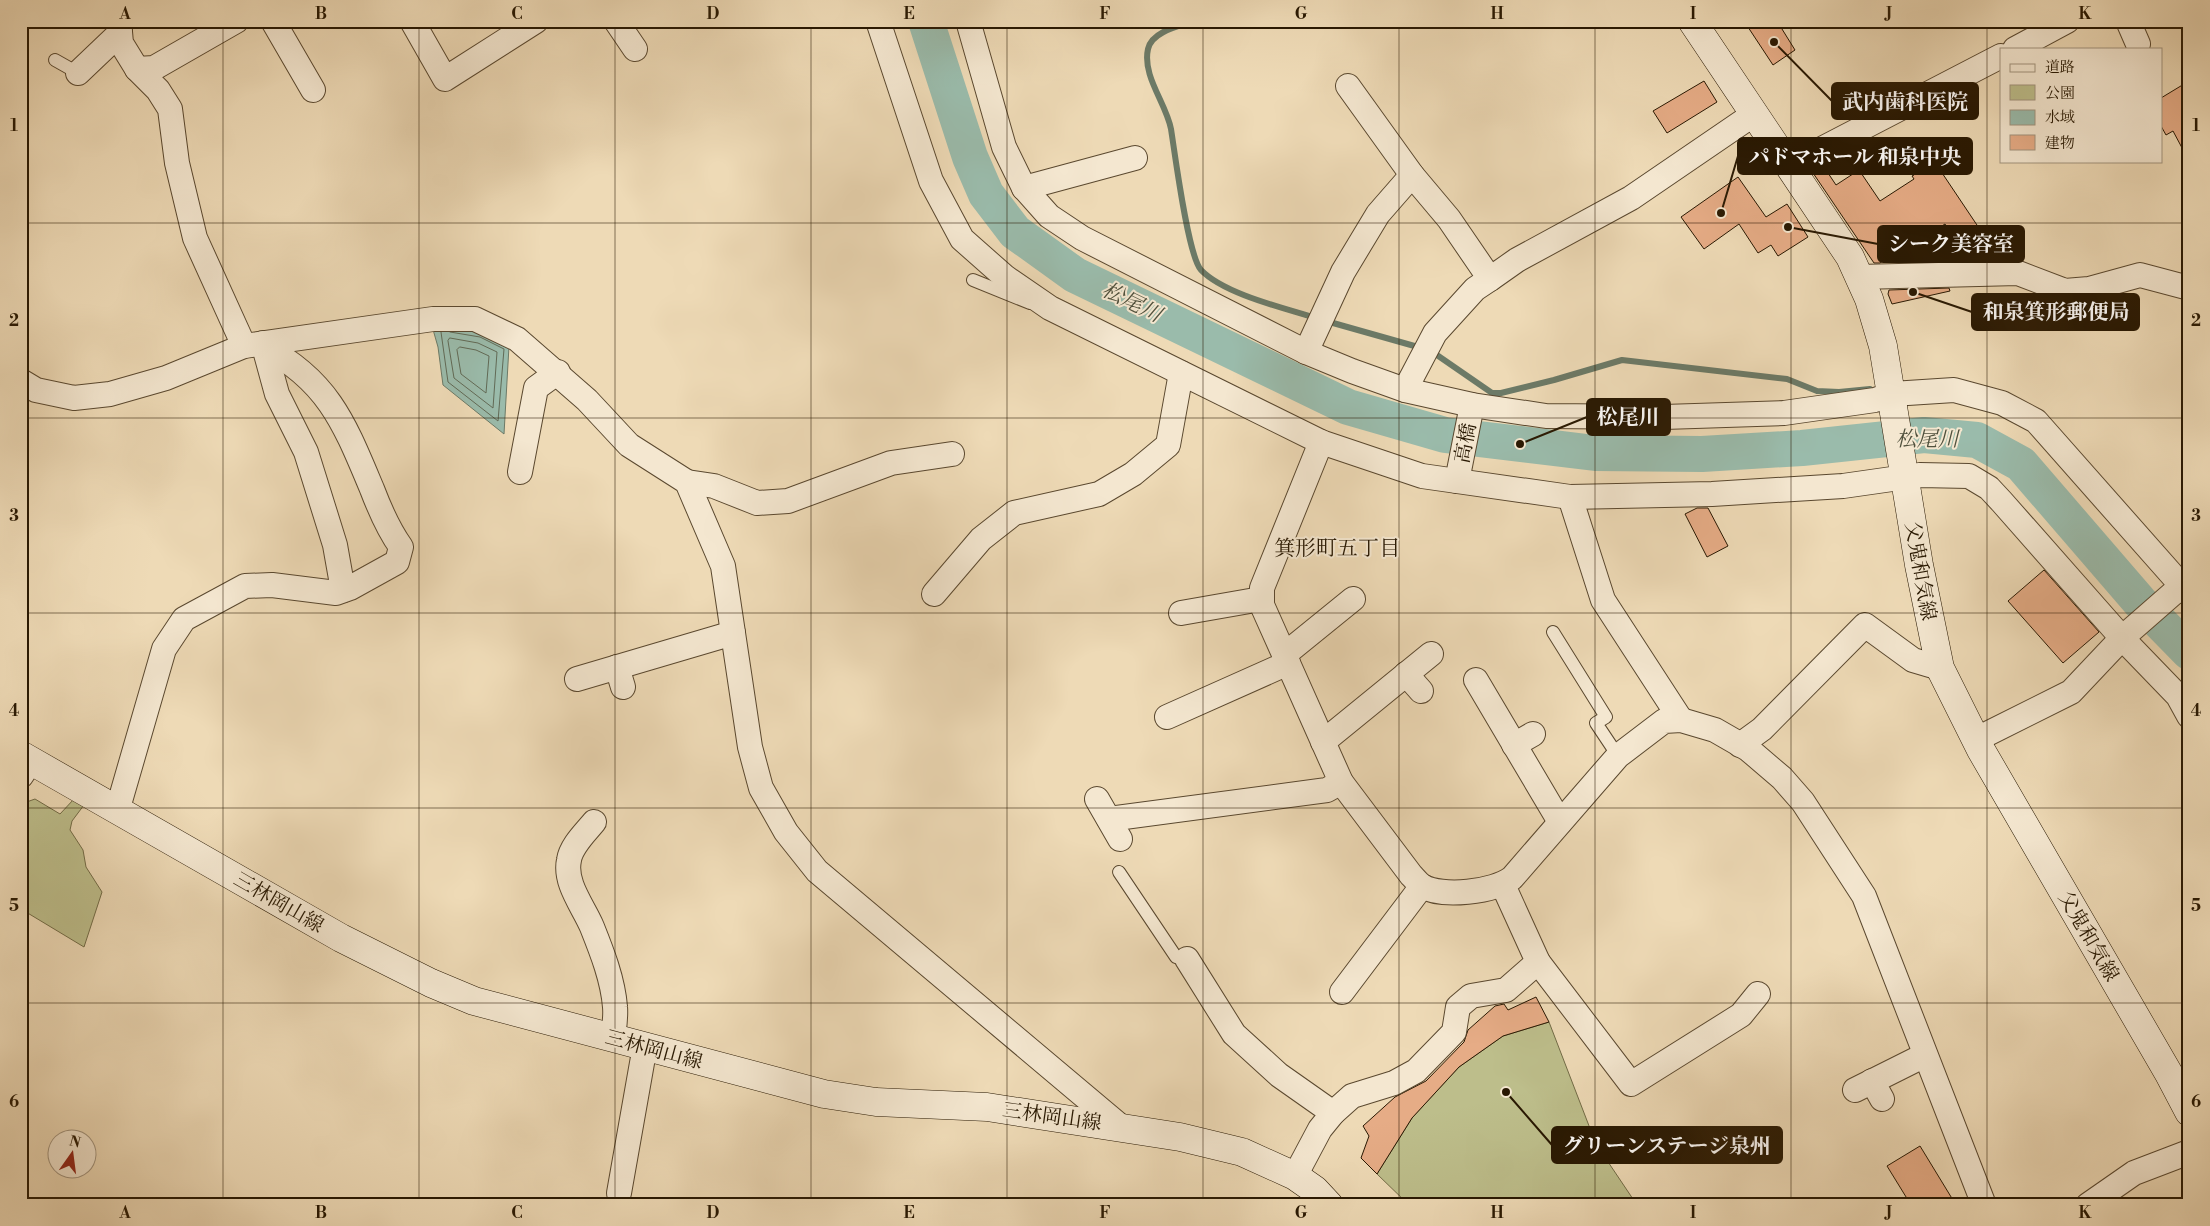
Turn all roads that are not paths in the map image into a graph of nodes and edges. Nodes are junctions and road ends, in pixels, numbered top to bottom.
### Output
1 (236, 21) edge
2 (273, 21) edge
3 (412, 21) edge
4 (536, 21) edge
5 (616, 21) edge
6 (878, 21) edge
7 (968, 21) edge
8 (1692, 21) edge
9 (2067, 21) edge
10 (2128, 21) edge
11 (120, 27) edge
12 (2039, 28) edge
13 (2138, 44) dead end
14 (2017, 48) edge
15 (635, 49) dead end
16 (2000, 57) edge
17 (55, 60) dead end
18 (137, 69) junction
19 (78, 73) joint
20 (1348, 86) dead end
21 (312, 90) dead end
22 (1754, 114) junction
23 (1135, 158) dead end
24 (1789, 166) junction
25 (1412, 176) junction
26 (1024, 188) junction
27 (1859, 277) junction
28 (1490, 279) junction
29 (973, 280) dead end
30 (2189, 288) edge
31 (1050, 308) junction
32 (257, 345) junction
33 (1306, 352) junction
34 (558, 372) junction
35 (1181, 373) junction
36 (21, 381) edge
37 (1406, 390) junction
38 (1893, 400) junction
39 (1471, 408) junction
40 (1321, 442) junction
41 (952, 454) dead end
42 (520, 472) dead end
43 (1905, 473) junction
44 (1458, 478) junction
45 (687, 482) junction
46 (1570, 497) junction
47 (2184, 588) edge
48 (343, 590) junction
49 (934, 594) dead end
50 (1261, 599) junction
51 (1353, 599) dead end
52 (1181, 613) dead end
53 (1553, 632) dead end
54 (733, 633) junction
55 (2124, 636) junction
56 (1430, 654) dead end
57 (1286, 659) junction
58 (1940, 668) junction
59 (577, 679) dead end
60 (1476, 680) dead end
61 (2185, 705) edge
62 (1182, 717) dead end
63 (1681, 720) junction
64 (1976, 740) junction
65 (1323, 742) junction
66 (1740, 745) junction
67 (1618, 756) junction
68 (25, 764) edge
69 (1341, 782) junction
70 (1097, 798) dead end
71 (118, 808) junction
72 (594, 822) dead end
73 (1560, 822) junction
74 (1119, 872) dead end
75 (1503, 885) junction
76 (1422, 886) junction
77 (1538, 962) junction
78 (1188, 974) joint
79 (1342, 992) dead end
80 (1758, 994) dead end
81 (613, 1038) junction
82 (645, 1046) junction
83 (1925, 1055) junction
84 (1870, 1090) dead end
85 (2189, 1112) edge
86 (1333, 1113) junction
87 (1120, 1126) junction
88 (2189, 1152) edge
89 (1295, 1176) junction
90 (619, 1193) dead end
91 (1329, 1205) edge
92 (1984, 1205) edge
93 (2088, 1205) edge

1 - 18 street
2 - 21 street
3 - 4 street
5 - 15 street
6 - 31 street
7 - 26 street
8 - 22 main road, 父鬼和気線
9 - 12 street
10 - 13 street
11 - 18 street
11 - 19 street
12 - 14 street
16 - 24 street
17 - 19 lane
18 - 32 street
20 - 25 street
22 - 24 main road, 父鬼和気線
22 - 28 street
23 - 26 street
24 - 27 main road, 父鬼和気線
25 - 28 street
25 - 33 street
26 - 33 street
27 - 30 street
27 - 38 main road, 父鬼和気線
28 - 37 street
29 - 31 lane
31 - 35 street
32 - 34 street
32 - 36 street
32 - 48 street
32 - 48 street
33 - 37 street
34 - 42 street
34 - 45 street
35 - 40 street
35 - 49 street
37 - 39 street
38 - 39 street
38 - 43 main road, 父鬼和気線
38 - 47 street
39 - 44 street, 高橋
40 - 44 street
40 - 50 street
41 - 45 street
43 - 46 street
43 - 55 street
43 - 58 main road, 父鬼和気線
44 - 46 street
45 - 54 street
46 - 63 street
47 - 55 street
48 - 71 street
50 - 52 street
50 - 57 street
51 - 57 street
53 - 67 lane
54 - 59 street
54 - 87 street
55 - 61 street
55 - 64 street
56 - 65 street
57 - 62 street
57 - 65 street
58 - 64 main road, 父鬼和気線
58 - 66 street
60 - 73 street
63 - 66 street
63 - 67 street
64 - 85 main road, 父鬼和気線
65 - 69 street
66 - 83 street
67 - 73 street
68 - 71 main road, 三林岡山線
69 - 70 street
69 - 76 street
71 - 81 main road, 三林岡山線
72 - 81 street
73 - 75 street
74 - 78 lane
75 - 76 street
75 - 77 street
76 - 79 street
77 - 80 street
77 - 86 street
78 - 86 street
81 - 82 main road, 三林岡山線
82 - 87 main road, 三林岡山線
82 - 90 street
83 - 84 street
83 - 92 street
86 - 89 street
87 - 89 main road, 三林岡山線
88 - 93 street
89 - 91 main road, 三林岡山線

